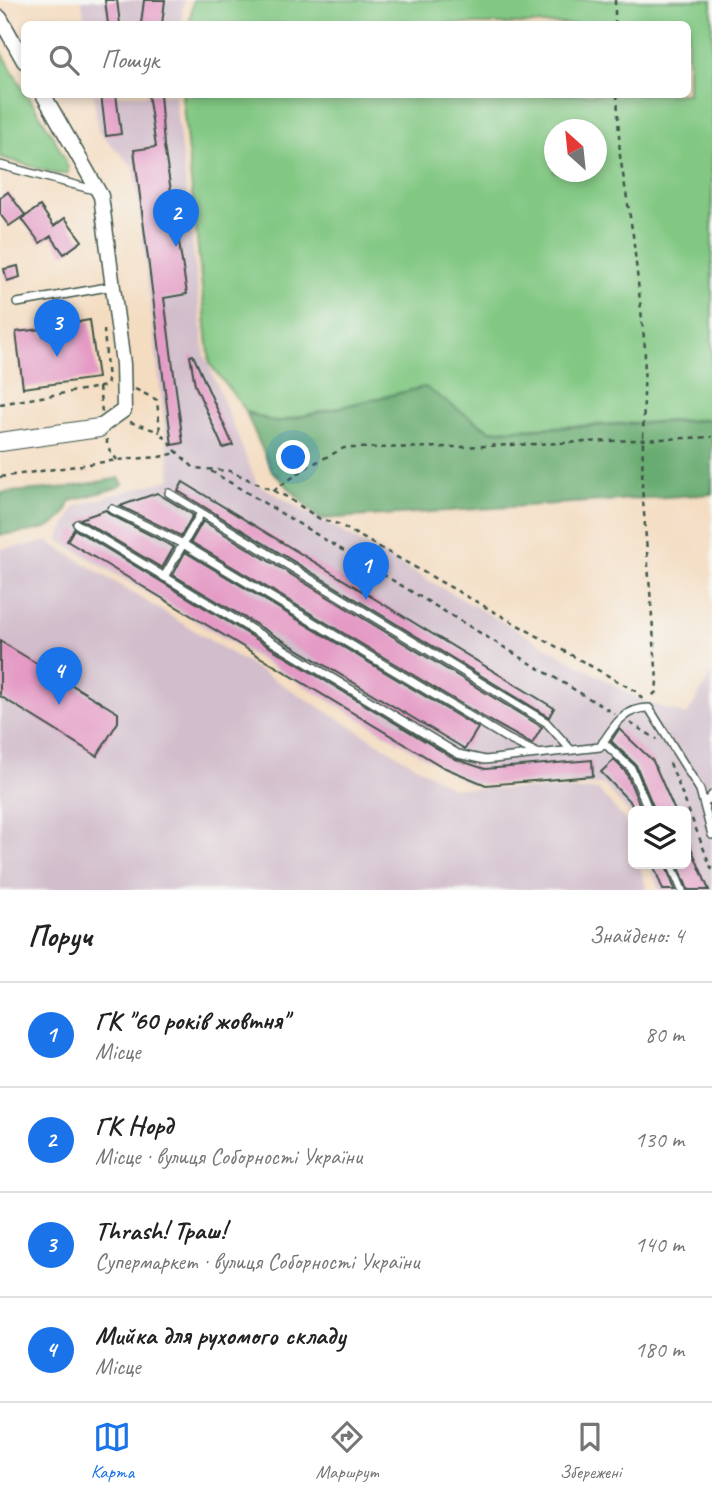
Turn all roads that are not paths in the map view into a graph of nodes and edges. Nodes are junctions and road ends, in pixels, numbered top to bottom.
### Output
1 (0, 18) edge
2 (21, 56) edge
3 (45, 98) edge
4 (0, 165) edge
5 (98, 192) junction
6 (113, 286) junction
7 (17, 303) dead end
8 (99, 428) joint
9 (0, 442) edge
10 (169, 493) dead end
11 (112, 509) dead end
12 (201, 513) junction
13 (77, 524) dead end
14 (183, 544) junction
15 (164, 577) junction
16 (603, 743) junction
17 (571, 750) junction
18 (540, 754) junction
19 (712, 795) edge
20 (705, 803) junction
21 (647, 806) edge
22 (712, 835) edge
23 (673, 869) edge
24 (682, 890) edge

1 - 2 street
3 - 5 street
4 - 5 lane
5 - 6 street
6 - 7 lane
6 - 8 street
8 - 9 street
10 - 12 lane
11 - 14 lane
12 - 14 lane
12 - 17 lane
13 - 15 lane
14 - 15 lane
14 - 18 lane
15 - 18 lane
16 - 17 lane
16 - 20 lane
16 - 21 lane
17 - 18 lane
19 - 20 lane
20 - 22 lane
23 - 24 lane

